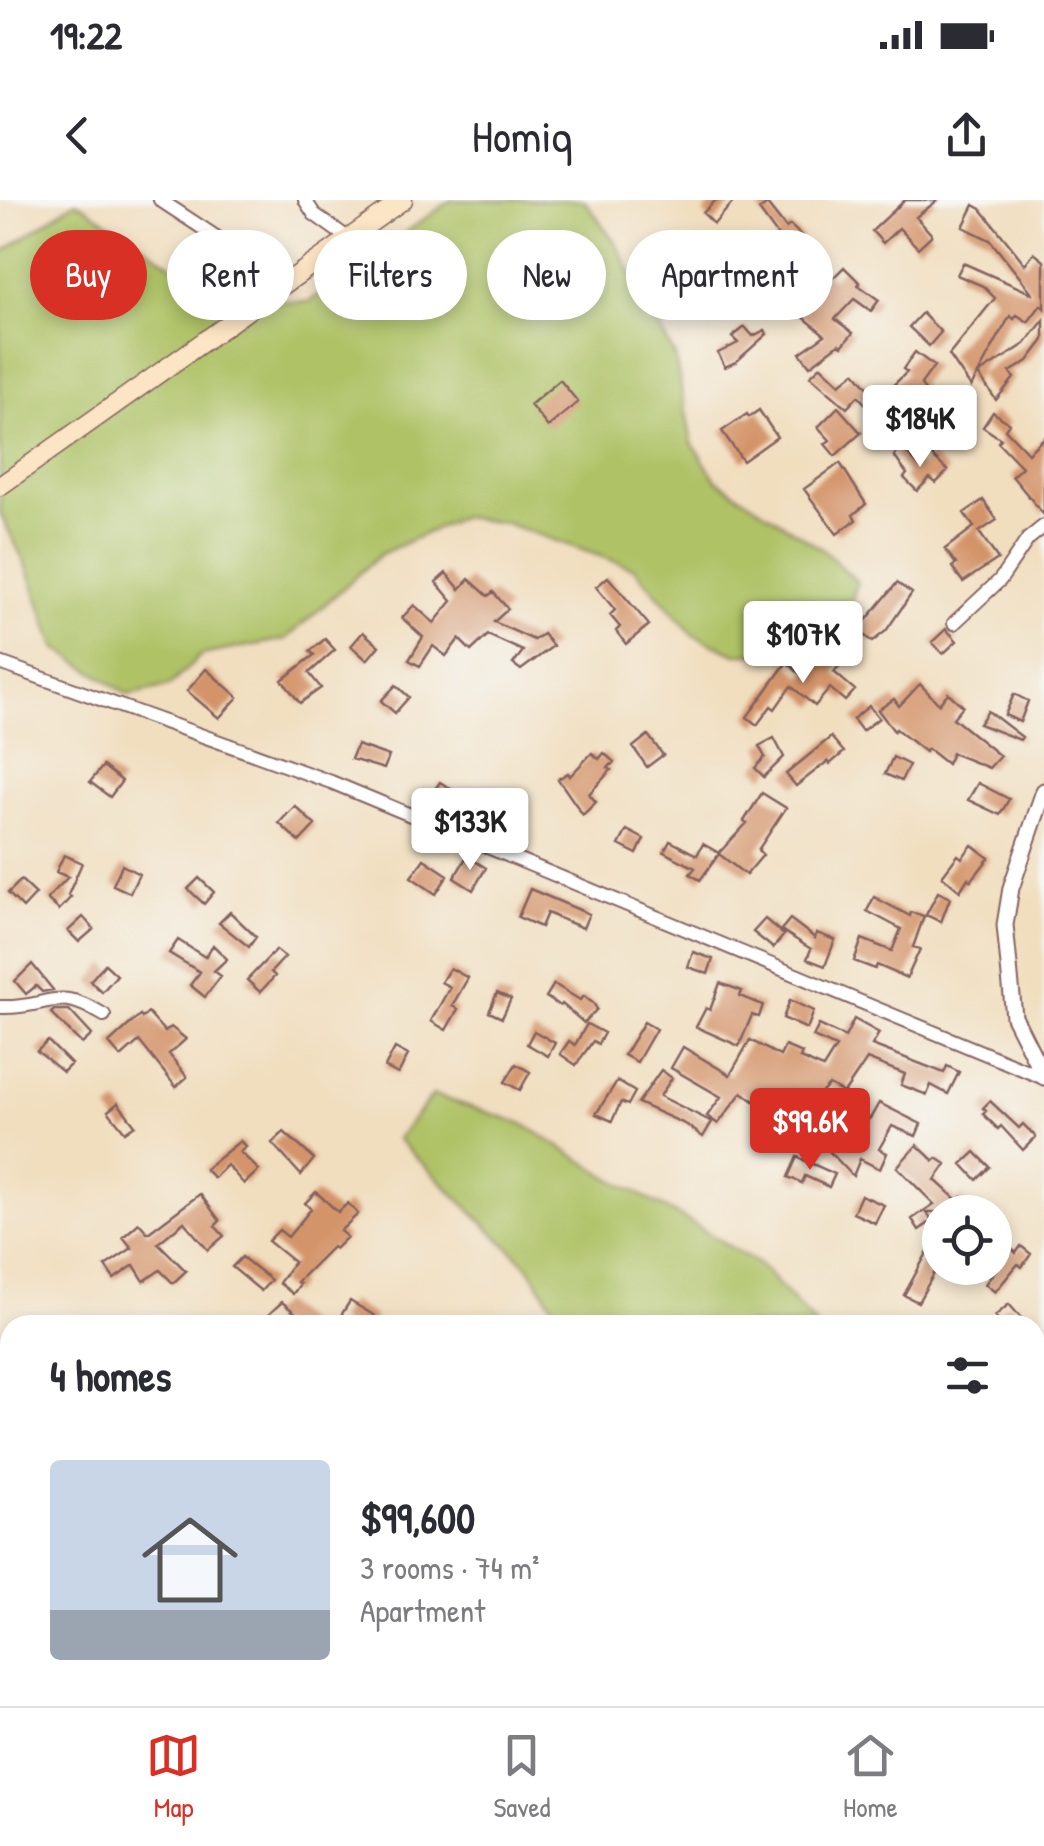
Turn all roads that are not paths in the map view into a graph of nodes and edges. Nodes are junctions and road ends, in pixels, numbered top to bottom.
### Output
1 (160, 200) edge
2 (305, 200) edge
3 (403, 200) edge
4 (206, 230) edge
5 (336, 230) edge
6 (361, 230) edge
7 (234, 320) edge
8 (0, 486) edge
9 (1044, 526) edge
10 (954, 623) dead end
11 (0, 663) edge
12 (1044, 790) edge
13 (0, 1007) edge
14 (104, 1015) dead end
15 (1044, 1078) edge

1 - 4 street
2 - 5 street
3 - 6 main road
7 - 8 main road
9 - 10 street
11 - 15 street
12 - 15 street
13 - 14 street

